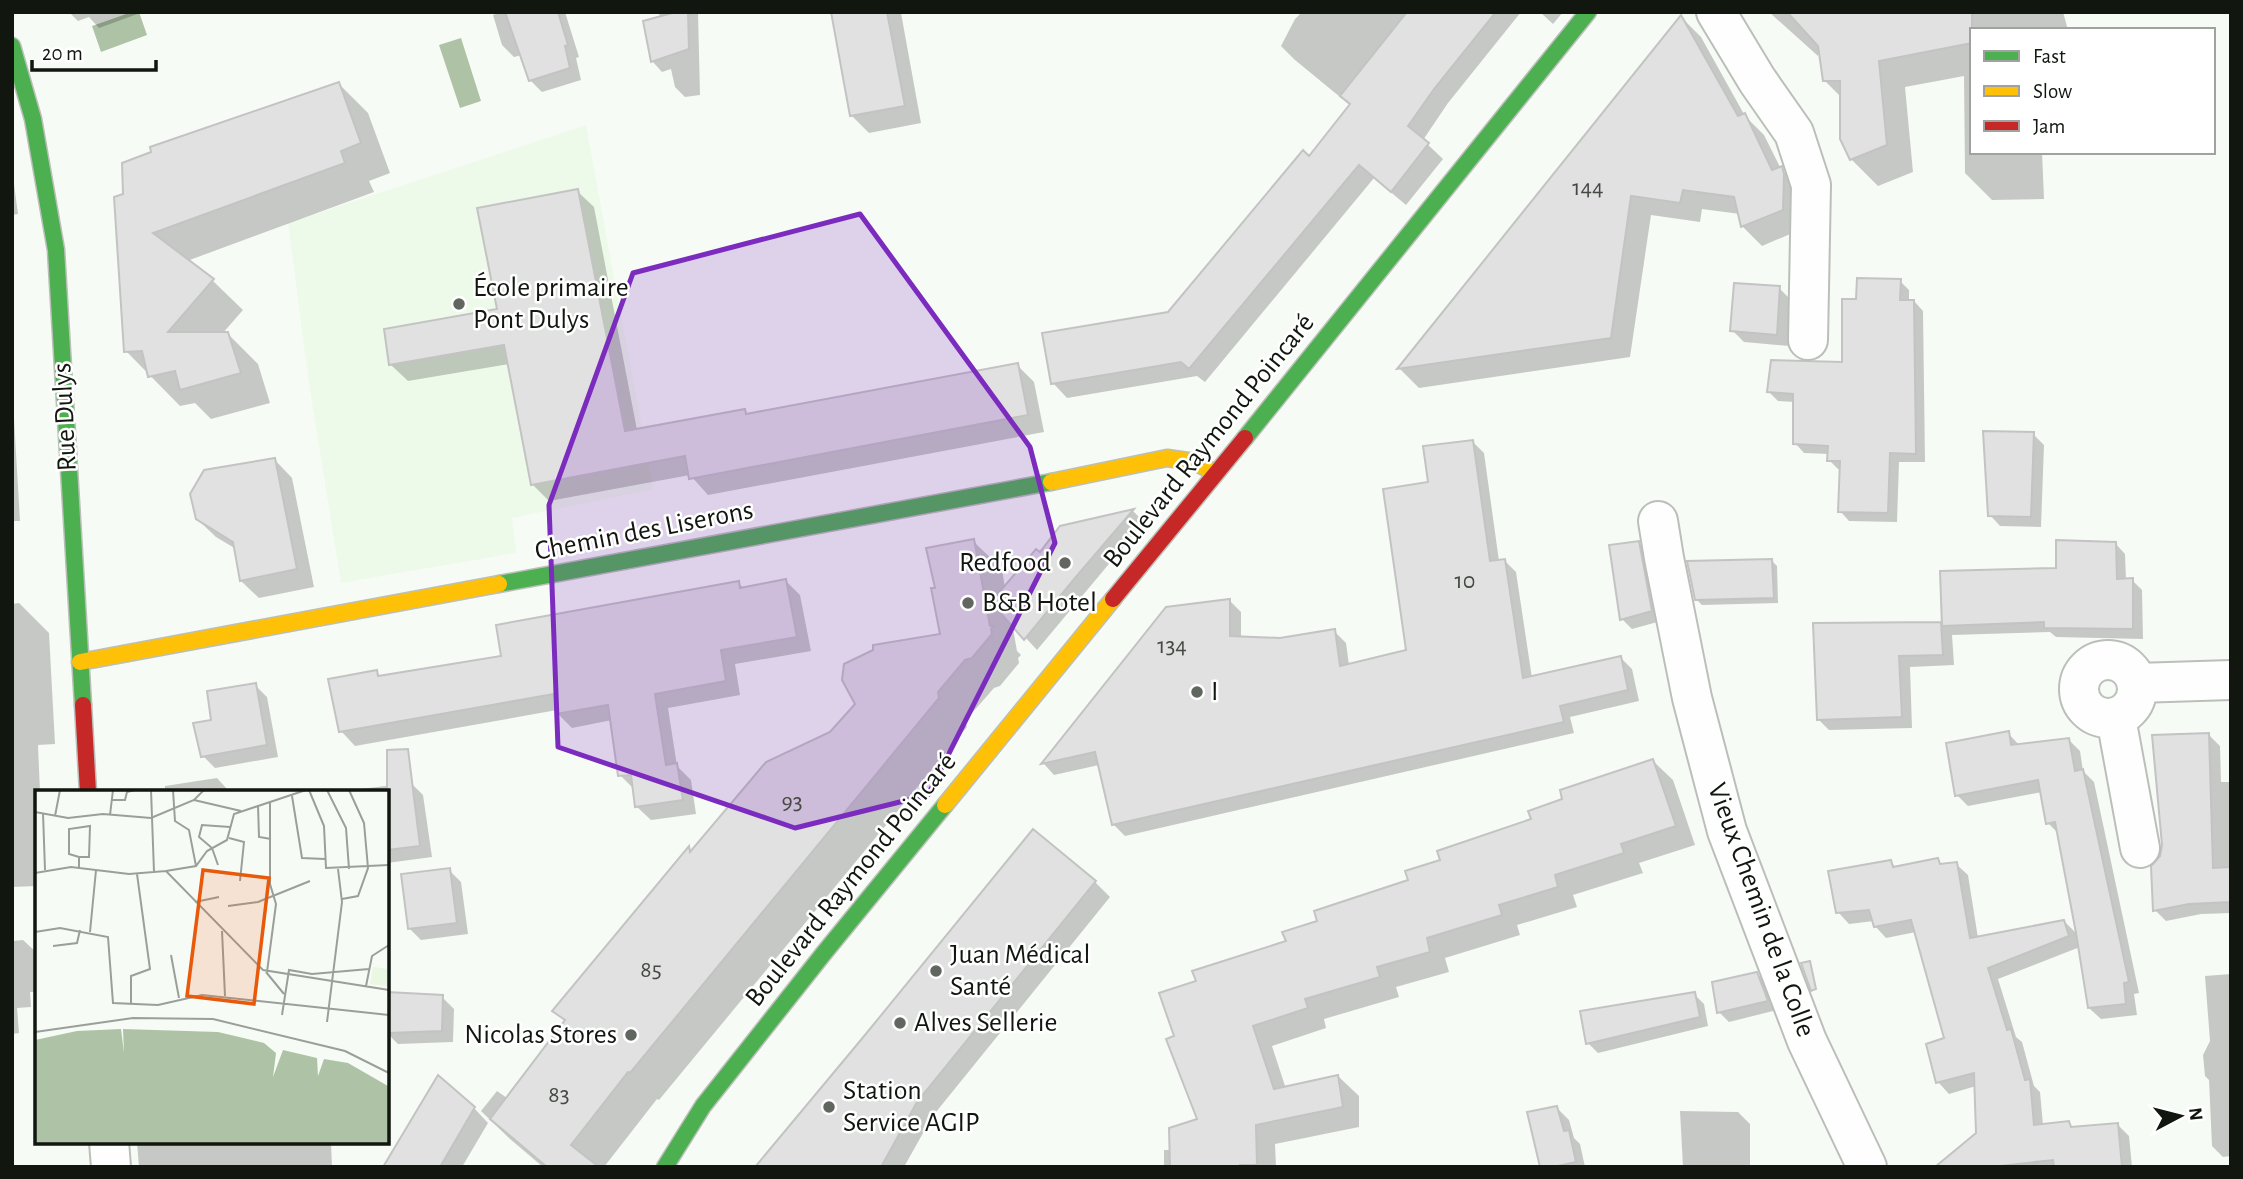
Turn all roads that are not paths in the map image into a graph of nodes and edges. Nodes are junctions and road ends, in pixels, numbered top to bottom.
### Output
1 (1588, 12) edge
2 (1716, 12) edge
3 (12, 46) edge
4 (1808, 340) dead end
5 (1215, 473) junction
6 (1658, 521) dead end
7 (80, 662) junction
8 (2231, 680) edge
9 (2137, 682) junction
10 (2116, 718) junction
11 (88, 790) edge
12 (2140, 848) dead end
13 (109, 1144) edge
14 (110, 1167) edge
15 (665, 1167) edge
16 (1867, 1167) edge

1 - 5 street, Boulevard Raymond Poincaré
2 - 4 street
3 - 7 street, Rue Dulys
5 - 7 street, Chemin des Liserons
5 - 15 street, Boulevard Raymond Poincaré
6 - 16 street, Vieux Chemin de la Colle
7 - 11 street, Rue Dulys
8 - 9 street
9 - 10 street
9 - 10 street
10 - 12 street
13 - 14 street

